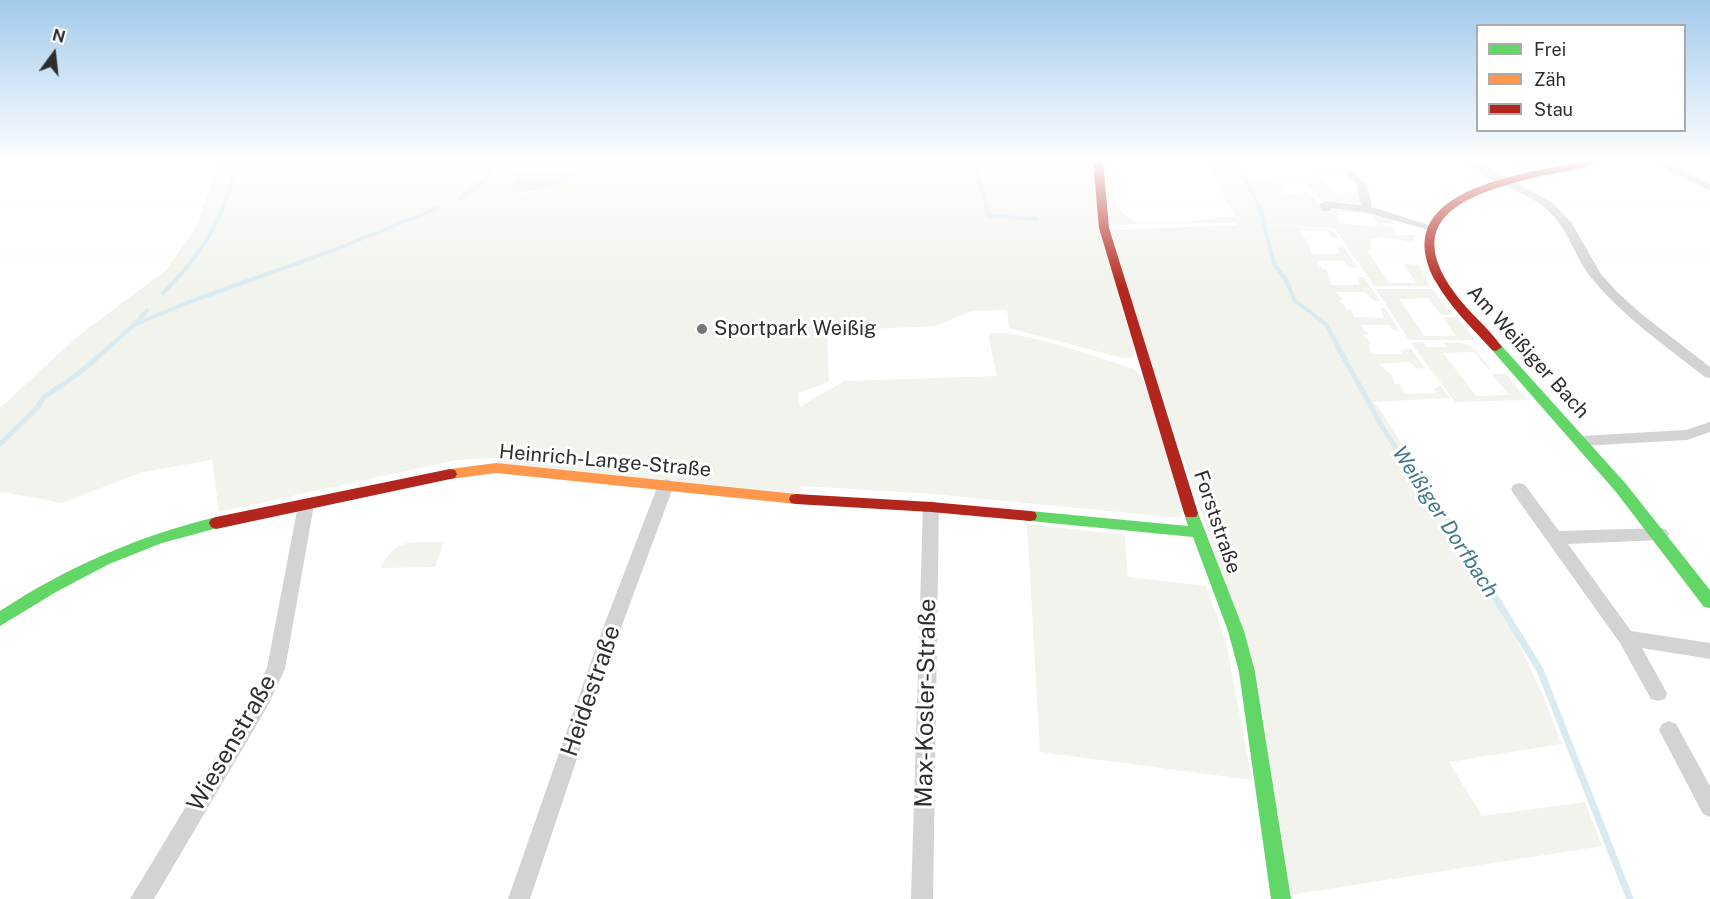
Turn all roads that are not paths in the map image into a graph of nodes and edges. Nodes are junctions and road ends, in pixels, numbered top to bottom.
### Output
1 (1102, 203) edge
2 (1366, 203) edge
3 (1455, 203) edge
4 (1545, 203) edge
5 (1367, 208) junction
6 (1326, 209) dead end
7 (1432, 228) junction
8 (1710, 374) edge
9 (1710, 427) edge
10 (1581, 441) junction
11 (666, 485) junction
12 (1519, 489) dead end
13 (306, 505) junction
14 (931, 507) junction
15 (1197, 532) junction
16 (1661, 534) junction
17 (1554, 538) junction
18 (1710, 602) edge
19 (0, 619) edge
20 (1626, 638) junction
21 (1710, 651) edge
22 (1658, 693) dead end
23 (1668, 730) dead end
24 (1710, 807) edge
25 (141, 899) edge
26 (519, 899) edge
27 (922, 899) edge
28 (1281, 899) edge

1 - 15 street, Forststraße
2 - 5 street
3 - 7 street
4 - 8 street
5 - 6 street
5 - 7 street
7 - 10 street, Am Weißiger Bach
9 - 10 street
10 - 16 street, Am Weißiger Bach
11 - 13 street, Heinrich-Lange-Straße
11 - 14 street, Heinrich-Lange-Straße
11 - 26 street, Heidestraße
12 - 17 street
13 - 19 street, Heinrich-Lange-Straße
13 - 25 street, Wiesenstraße
14 - 15 street, Heinrich-Lange-Straße
14 - 27 street, Max-Kosler-Straße
15 - 28 street, Forststraße
16 - 17 street
16 - 18 street, Am Weißiger Bach
17 - 20 street
20 - 21 street
20 - 22 street
23 - 24 street

